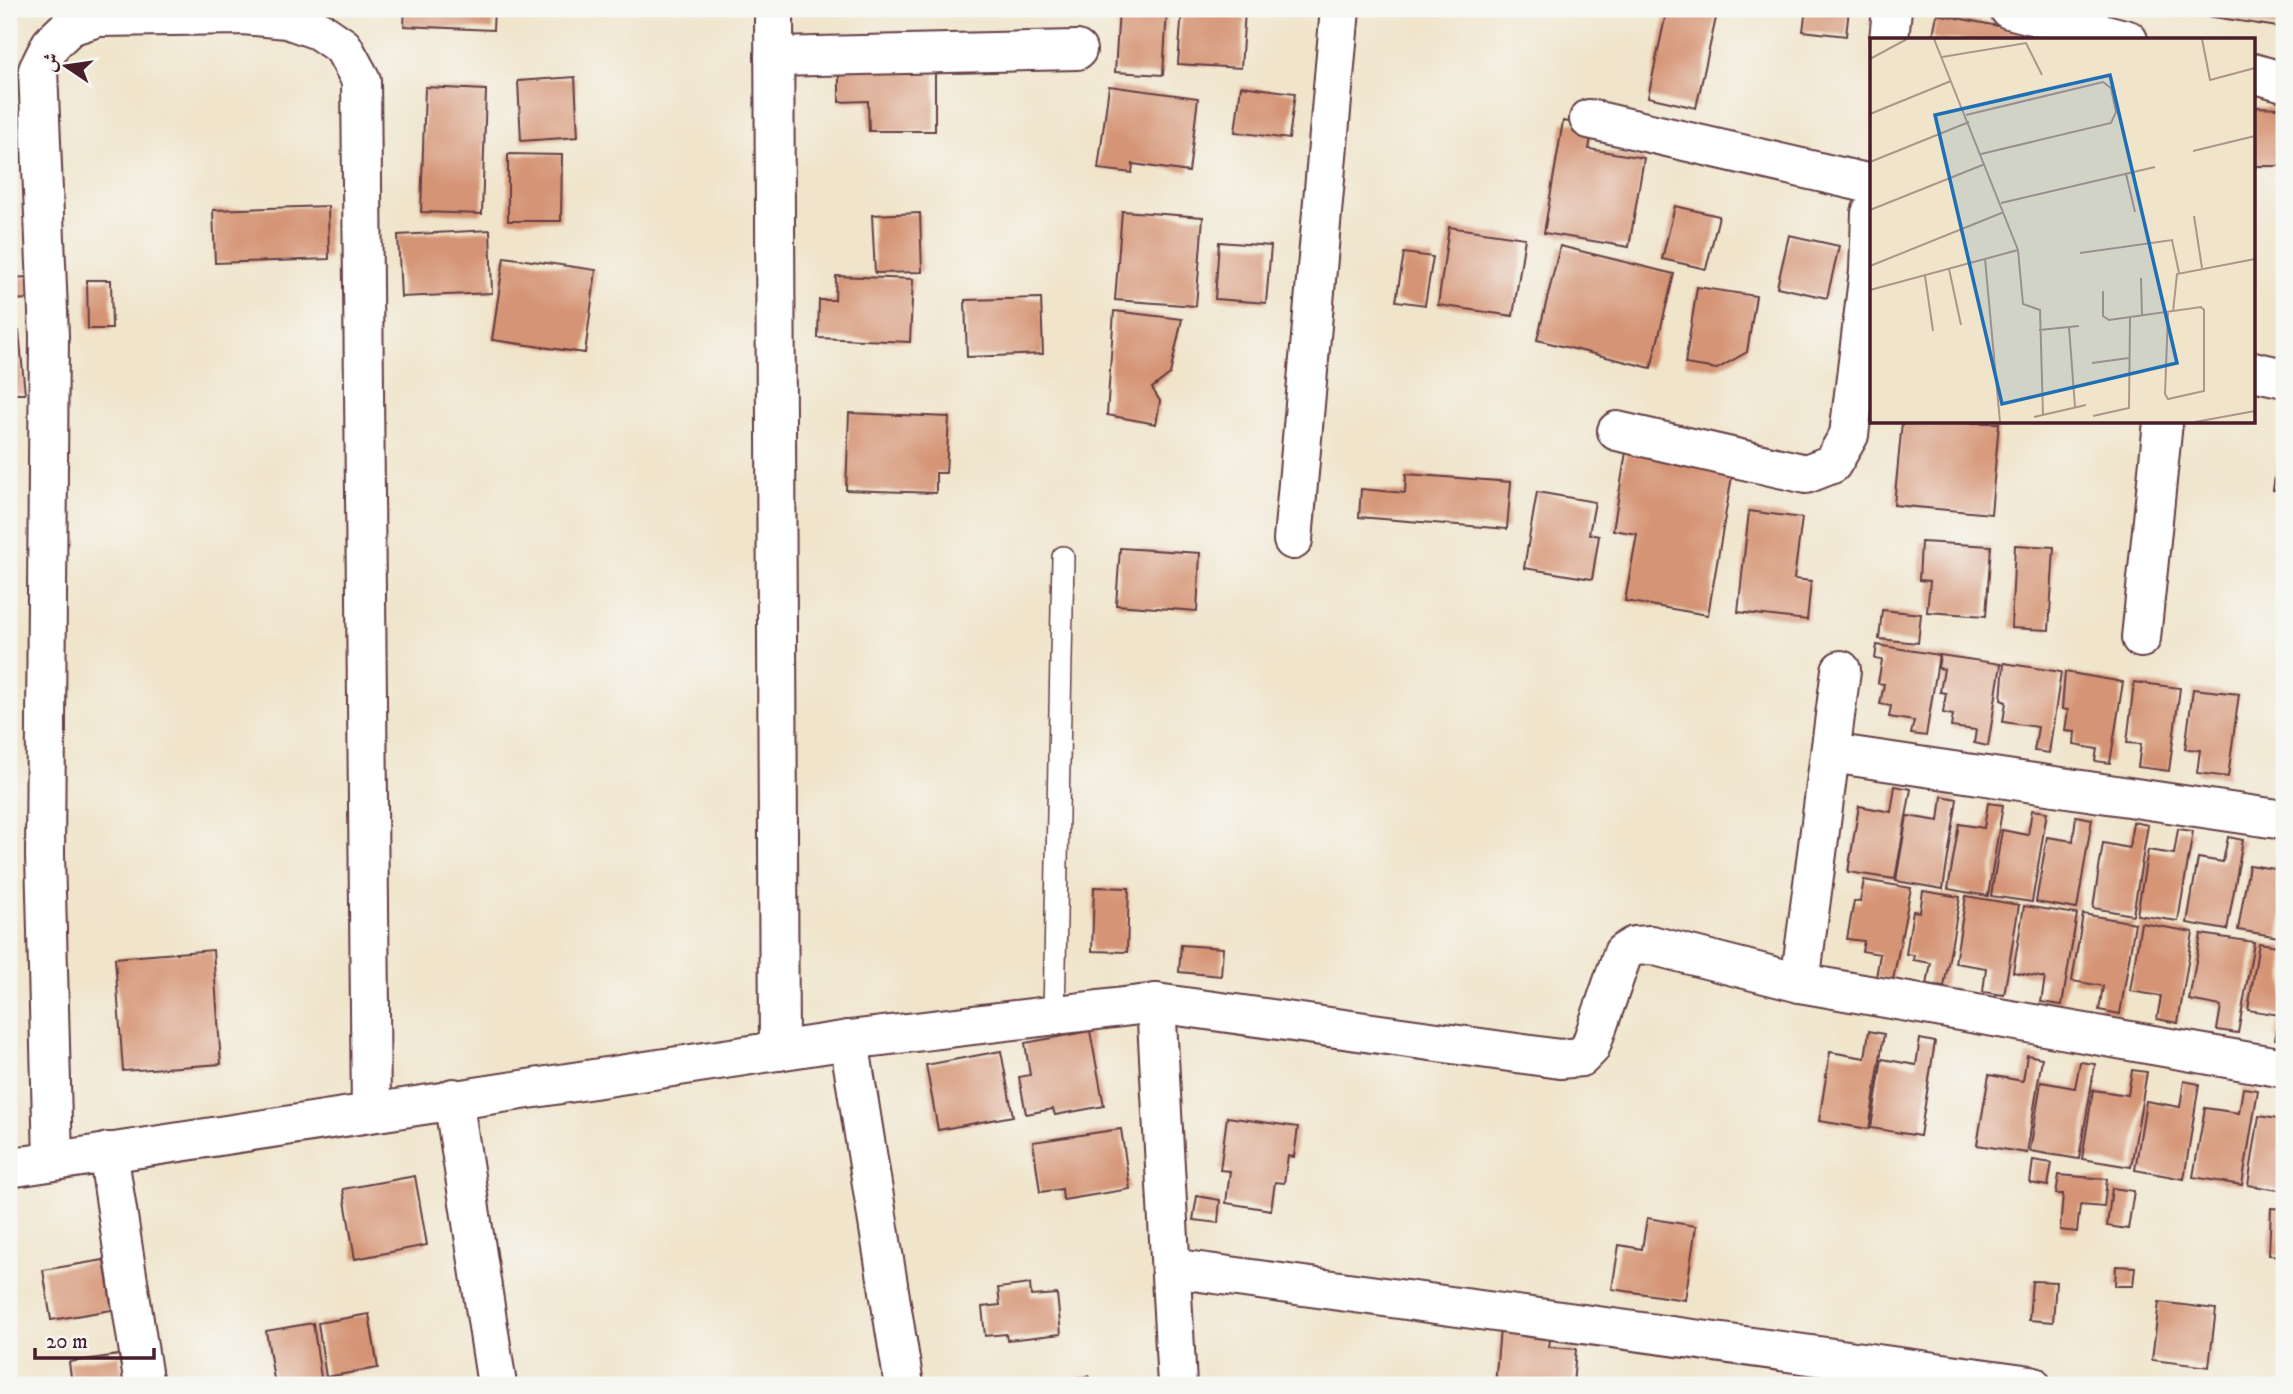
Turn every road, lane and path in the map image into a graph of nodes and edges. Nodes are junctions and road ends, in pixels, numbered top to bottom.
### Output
1 (774, 9) edge
2 (1340, 9) edge
3 (1892, 9) edge
4 (2009, 9) edge
5 (1889, 38) edge
6 (2120, 38) edge
7 (1077, 50) dead end
8 (774, 57) junction
9 (2254, 73) edge
10 (2284, 82) edge
11 (1589, 119) dead end
12 (1870, 184) edge
13 (1870, 271) edge
14 (2254, 371) edge
15 (2284, 379) edge
16 (2163, 424) edge
17 (1617, 431) dead end
18 (1293, 540) dead end
19 (1062, 557) dead end
20 (2141, 638) dead end
21 (1841, 670) dead end
22 (1831, 754) junction
23 (2284, 820) edge
24 (1800, 983) junction
25 (1156, 1003) junction
26 (1054, 1016) junction
27 (849, 1040) junction
28 (779, 1051) junction
29 (2284, 1068) edge
30 (453, 1098) junction
31 (371, 1112) junction
32 (108, 1152) junction
33 (52, 1160) junction
34 (9, 1168) edge
35 (1171, 1268) junction
36 (144, 1385) edge
37 (496, 1385) edge
38 (904, 1385) edge
39 (1177, 1385) edge
40 (2031, 1385) edge

1 - 8 street
2 - 18 street
3 - 5 street
4 - 6 street
7 - 8 street
8 - 28 street
9 - 10 street
11 - 12 street
13 - 17 street
14 - 15 street
16 - 20 street
19 - 26 lane
21 - 22 street
22 - 23 street
22 - 24 street
24 - 25 street
24 - 29 street
25 - 26 street
25 - 35 street
26 - 27 street
27 - 28 street
27 - 38 street
28 - 30 street
30 - 31 street
30 - 37 street
31 - 32 street
31 - 33 street
32 - 33 street
32 - 36 street
33 - 34 street
35 - 39 street
35 - 40 street

